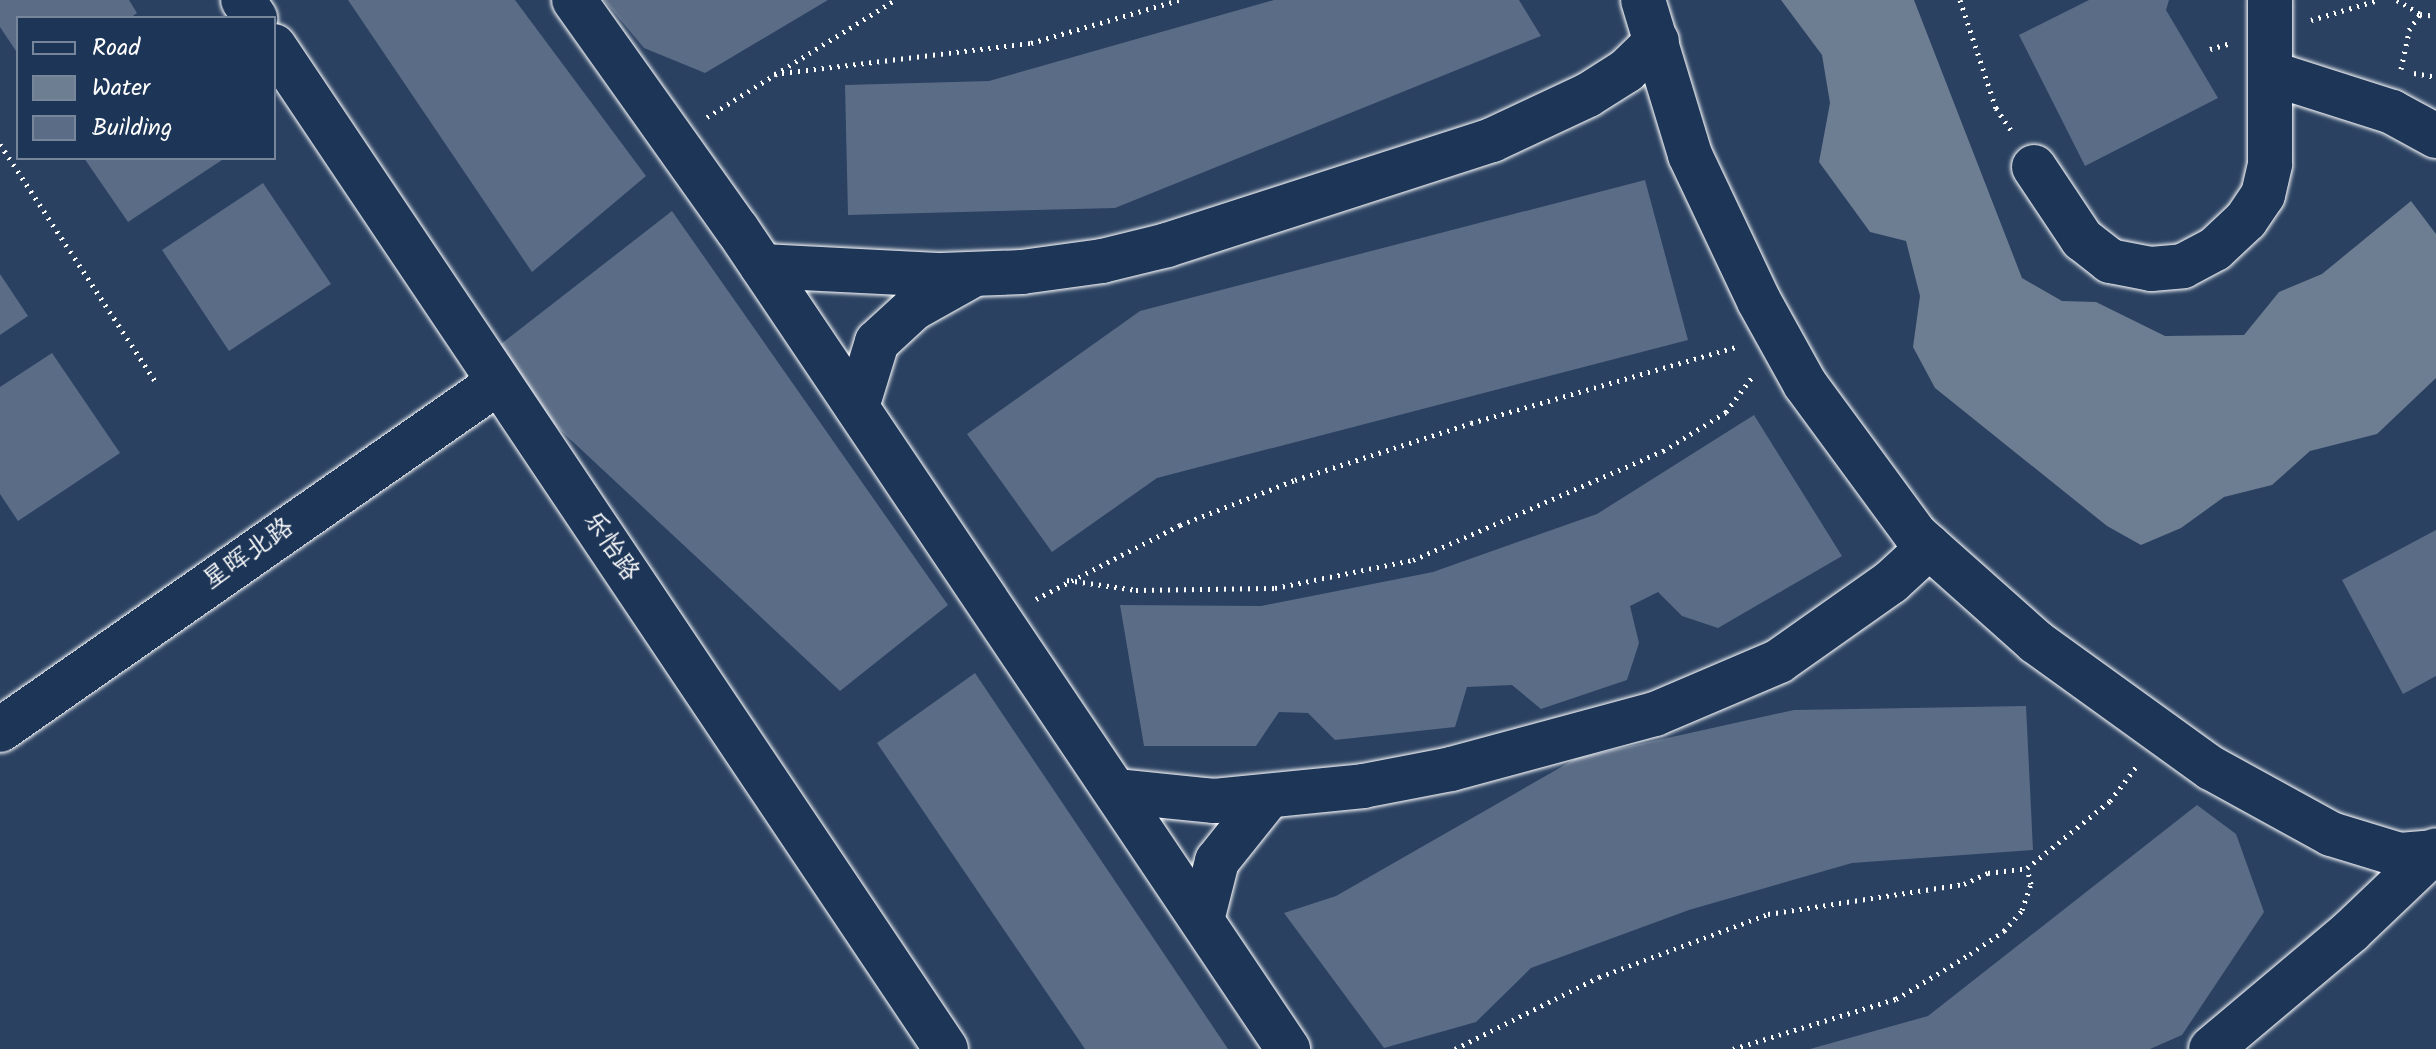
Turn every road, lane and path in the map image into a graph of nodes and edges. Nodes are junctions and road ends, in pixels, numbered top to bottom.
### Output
1 (574, 0) edge
2 (895, 0) edge
3 (1179, 0) edge
4 (1643, 0) edge
5 (1960, 0) edge
6 (2270, 0) edge
7 (2397, 0) edge
8 (2420, 14) junction
9 (2436, 16) edge
10 (1657, 41) junction
11 (276, 49) edge
12 (2270, 73) junction
13 (774, 74) junction
14 (2422, 128) edge
15 (671, 136) junction
16 (0, 144) edge
17 (2034, 167) joint
18 (762, 266) junction
19 (977, 273) junction
20 (1777, 336) junction
21 (155, 381) dead end
22 (499, 382) junction
23 (857, 407) junction
24 (1929, 547) junction
25 (1067, 580) junction
26 (1001, 620) junction
27 (0, 730) edge
28 (2160, 734) junction
29 (1116, 791) junction
30 (1268, 797) junction
31 (2434, 851) edge
32 (2027, 868) junction
33 (1202, 920) junction
34 (946, 1049) edge
35 (1288, 1049) edge
36 (1455, 1049) edge
37 (1733, 1049) edge
38 (2211, 1049) edge

1 - 15 street
2 - 13 path
3 - 13 path
4 - 10 street
5 - 17 path
6 - 12 street
7 - 8 path
8 - 9 path
8 - 14 path
10 - 19 street
10 - 20 street
11 - 22 street, 乐怡路
12 - 14 street
12 - 17 street
13 - 15 path
15 - 18 street
16 - 21 path
18 - 19 street
18 - 23 street
19 - 23 street
20 - 24 street
20 - 25 path
20 - 25 path
22 - 27 street, 星晖北路
22 - 34 street, 乐怡路
23 - 26 street
24 - 28 street
24 - 30 street
25 - 26 path
26 - 29 street
28 - 31 street
28 - 32 path
29 - 30 street
29 - 33 street
30 - 33 street
31 - 38 street
32 - 36 path
32 - 37 path
33 - 35 street

